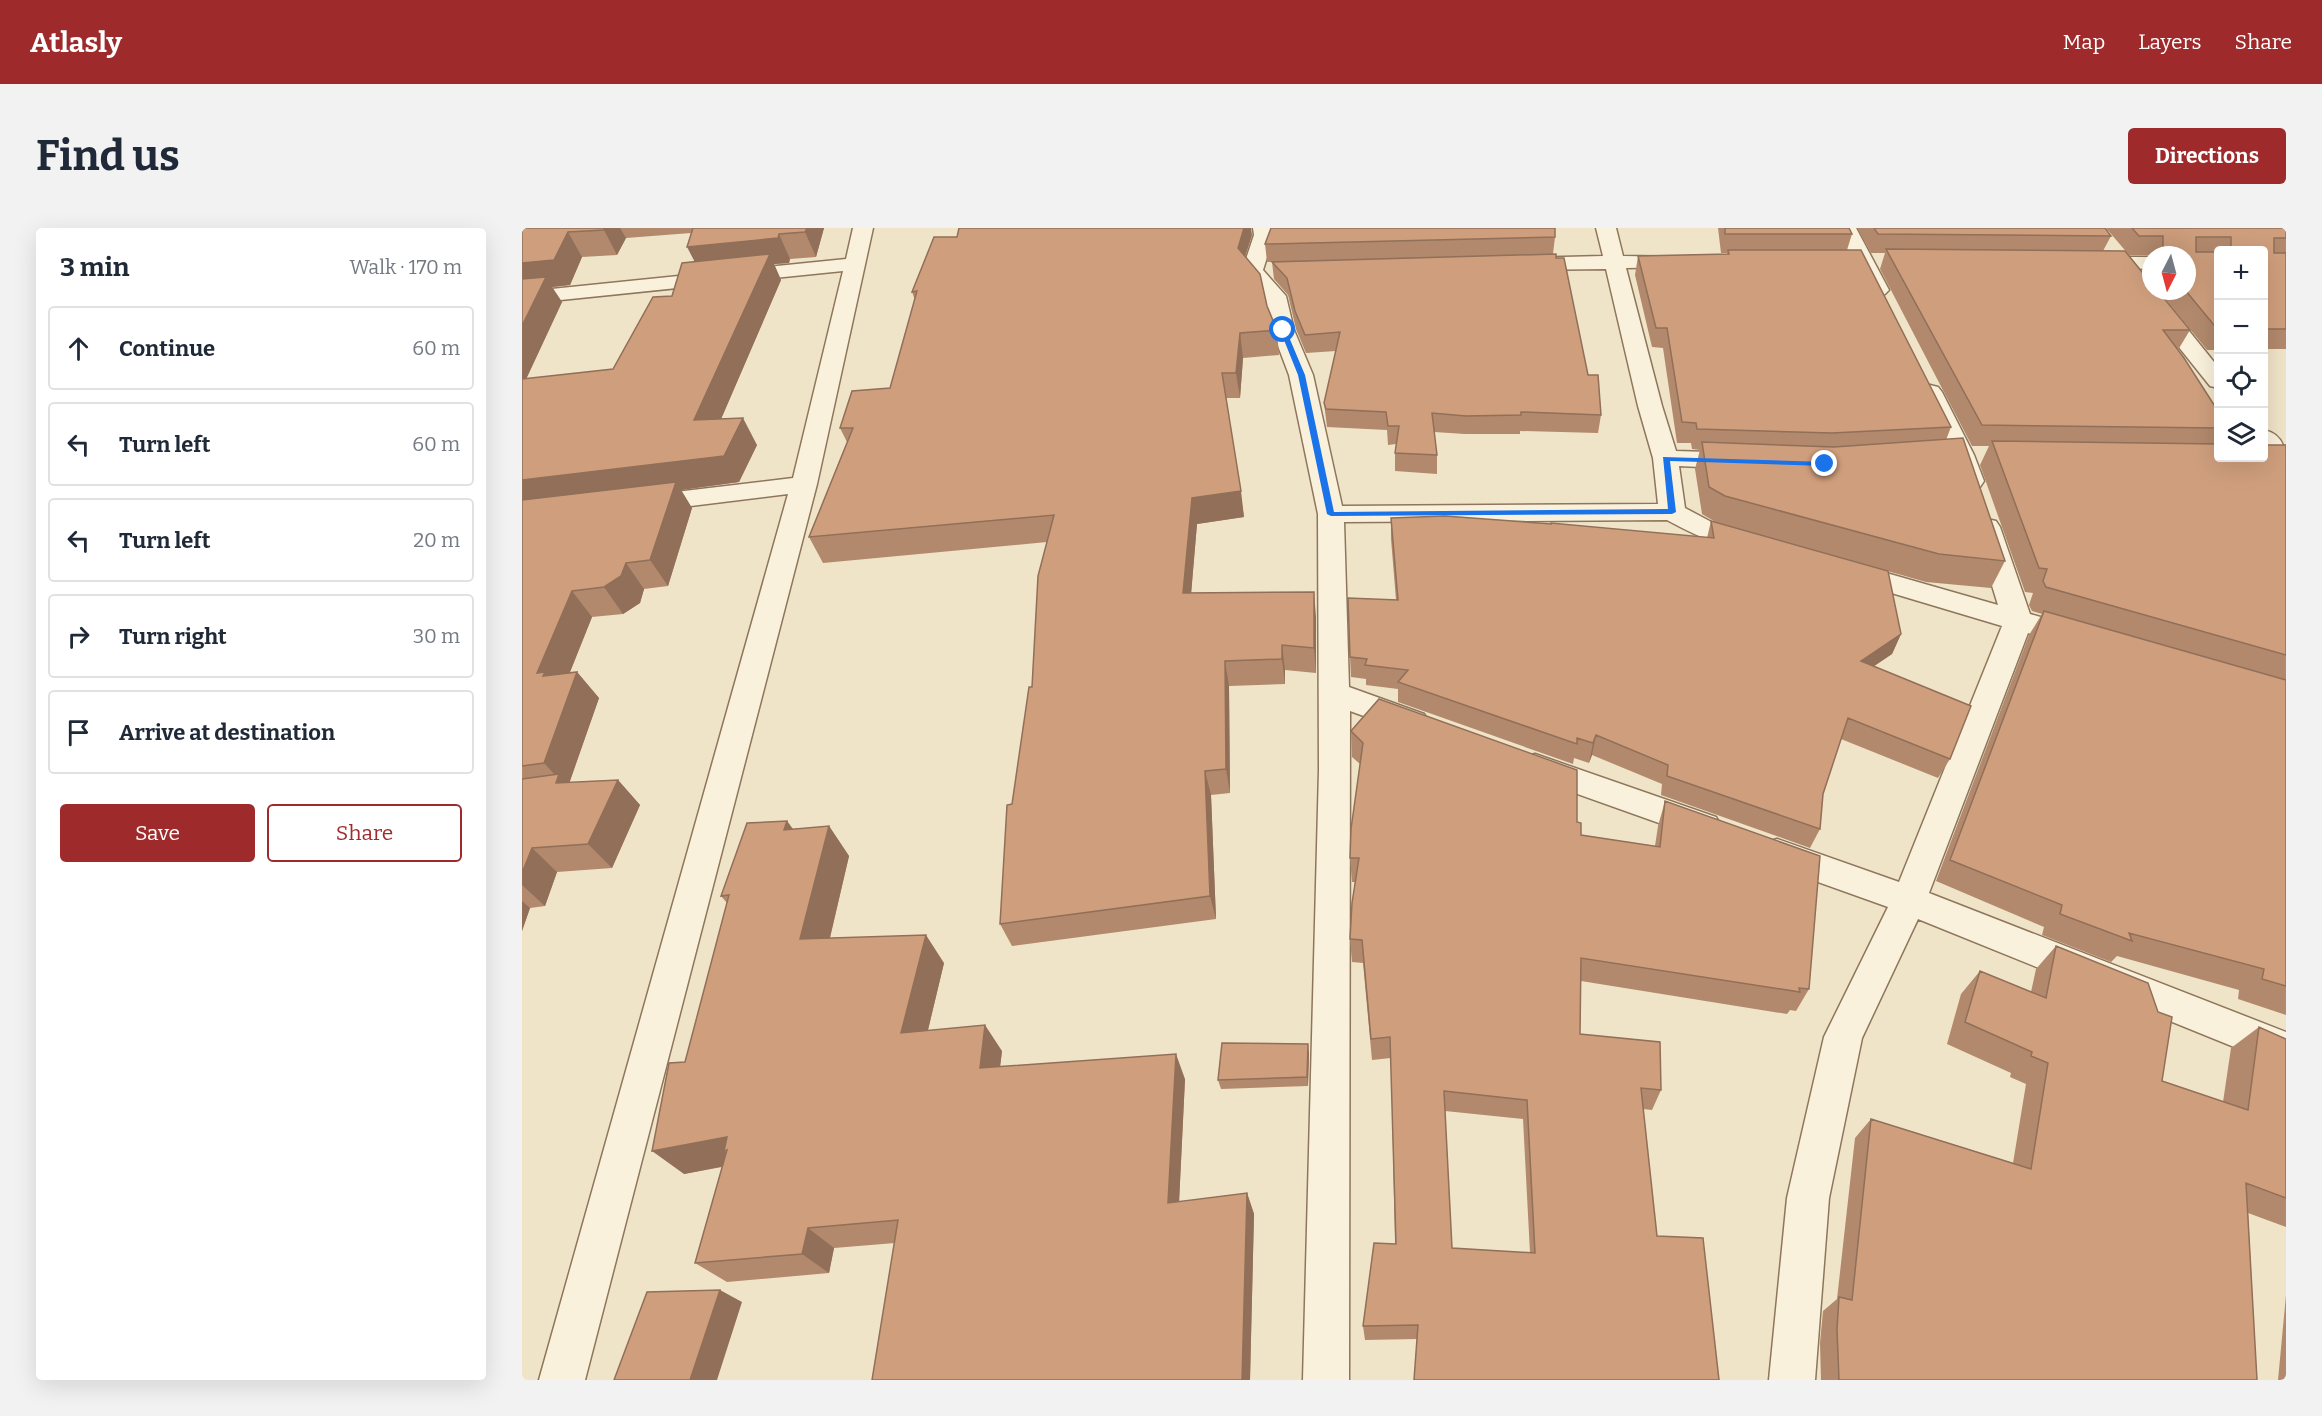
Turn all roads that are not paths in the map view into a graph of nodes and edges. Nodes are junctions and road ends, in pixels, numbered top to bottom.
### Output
1 (863, 228) edge
2 (1263, 228) edge
3 (1606, 228) edge
4 (1846, 228) edge
5 (2108, 246) edge
6 (1697, 261) edge
7 (1840, 261) edge
8 (1864, 261) junction
9 (1887, 261) edge
10 (1614, 262) junction
11 (2076, 262) edge
12 (2123, 263) junction
13 (2142, 263) edge
14 (855, 264) junction
15 (1497, 265) edge
16 (522, 298) edge
17 (1890, 312) edge
18 (1921, 373) edge
19 (2214, 376) edge
20 (2268, 442) edge
21 (1666, 458) junction
22 (2268, 460) edge
23 (2285, 461) edge
24 (1768, 462) edge
25 (804, 484) junction
26 (616, 508) edge
27 (1672, 512) junction
28 (1331, 514) junction
29 (1777, 551) edge
30 (1823, 564) edge
31 (2018, 621) junction
32 (2063, 633) edge
33 (1333, 693) junction
34 (1443, 733) edge
35 (1510, 757) edge
36 (1909, 900) junction
37 (2286, 1050) edge
38 (562, 1380) edge
39 (1326, 1380) edge
40 (1792, 1380) edge

1 - 14 street
2 - 28 street
3 - 10 street
4 - 8 street
5 - 12 street
6 - 10 street
7 - 8 street
8 - 9 street
8 - 17 street
10 - 15 street
10 - 21 street
11 - 12 street
12 - 13 street
12 - 19 street
14 - 16 street
14 - 25 street
18 - 31 street
20 - 23 street
21 - 24 street
21 - 27 street
22 - 23 street
25 - 26 street
25 - 38 street
27 - 28 street
27 - 29 street
28 - 33 street
30 - 31 street
31 - 32 street
31 - 36 street
33 - 34 street
33 - 39 street
35 - 36 street
36 - 37 street
36 - 40 street

